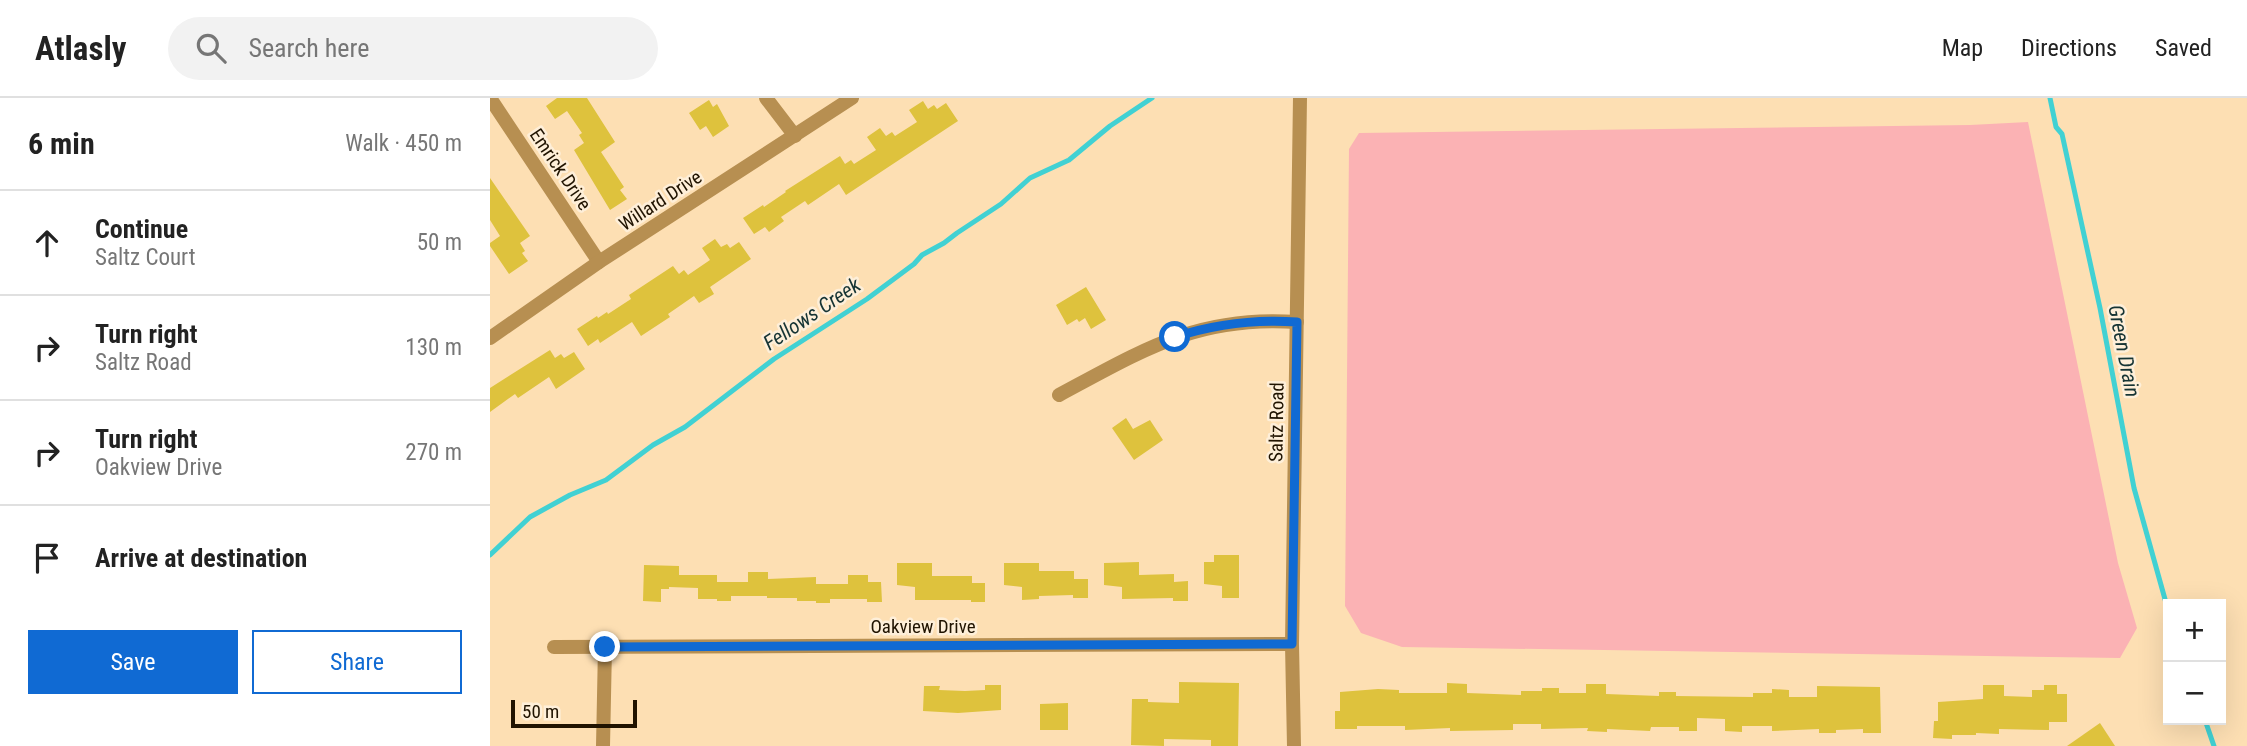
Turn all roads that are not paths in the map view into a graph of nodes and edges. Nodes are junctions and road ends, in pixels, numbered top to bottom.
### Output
1 (490, 98) edge
2 (766, 98) edge
3 (852, 98) edge
4 (1300, 98) edge
5 (795, 136) junction
6 (599, 262) junction
7 (1297, 322) junction
8 (490, 338) edge
9 (1059, 395) dead end
10 (1292, 644) junction
11 (554, 647) dead end
12 (605, 647) junction
13 (603, 746) edge
14 (1294, 746) edge

1 - 6 street, Emrick Drive
2 - 5 street
3 - 5 street, Willard Drive
4 - 7 street, Saltz Road
5 - 6 street, Willard Drive
6 - 8 street, Willard Drive
7 - 9 street
7 - 10 street, Saltz Road
10 - 12 street, Oakview Drive
10 - 14 street, Saltz Road
11 - 12 street, Oakview Drive
12 - 13 street

